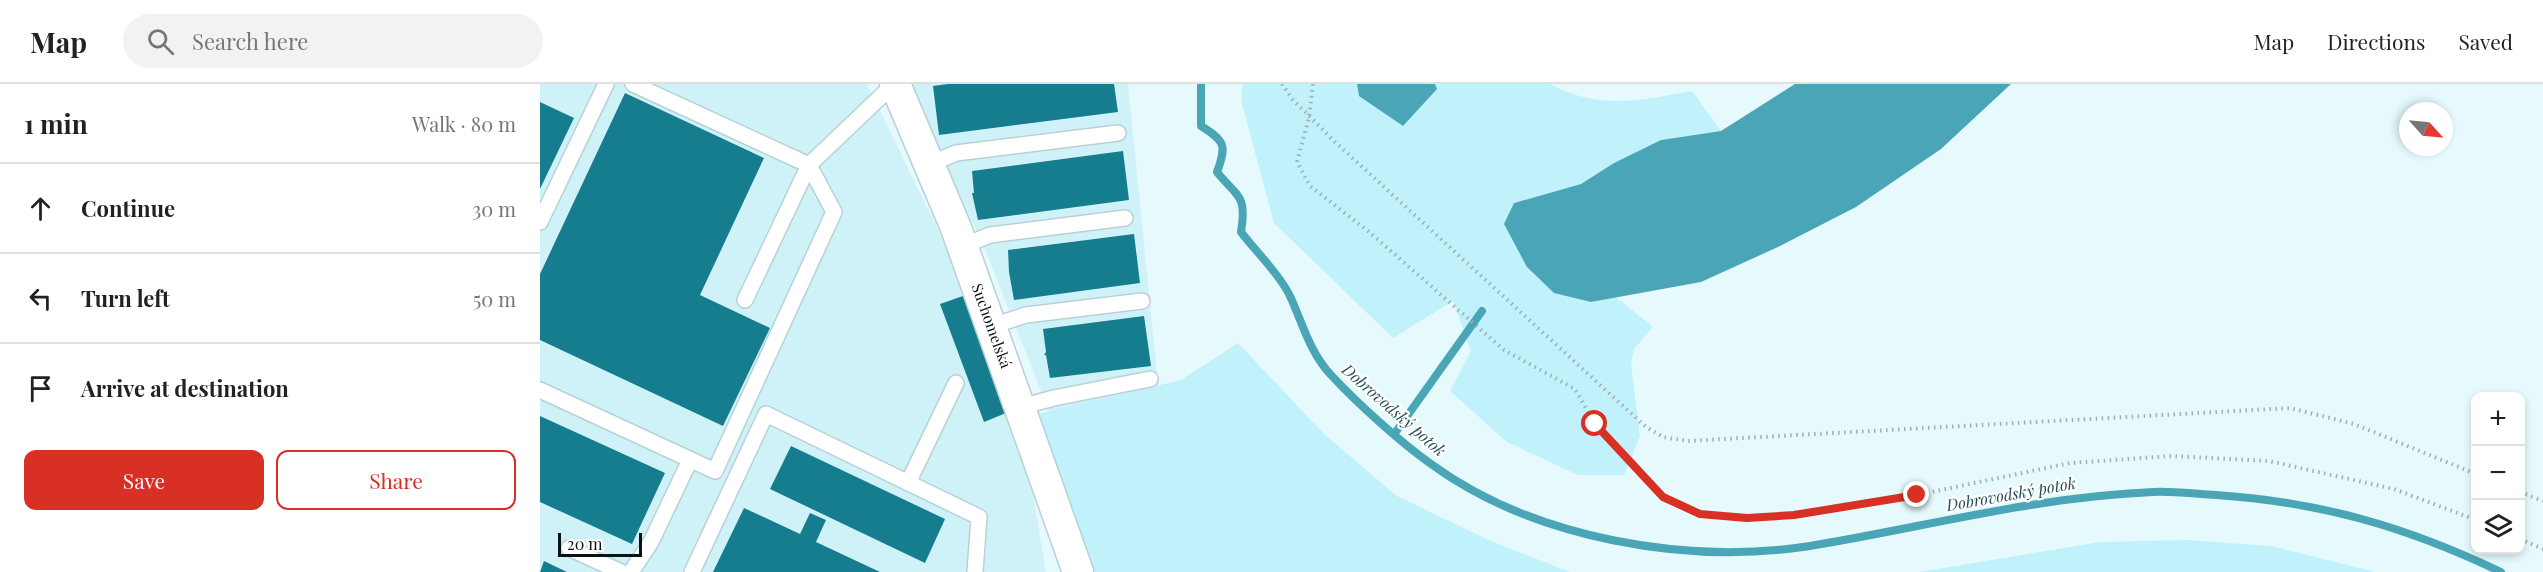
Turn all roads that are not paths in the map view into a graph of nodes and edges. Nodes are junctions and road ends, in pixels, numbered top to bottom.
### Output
1 (606, 84) edge
2 (633, 84) edge
3 (895, 84) edge
4 (1118, 133) dead end
5 (930, 164) junction
6 (809, 165) junction
7 (1125, 218) dead end
8 (540, 222) edge
9 (963, 246) junction
10 (745, 300) dead end
11 (1142, 301) dead end
12 (992, 326) junction
13 (1150, 379) dead end
14 (956, 383) dead end
15 (540, 390) edge
16 (1020, 407) junction
17 (690, 460) junction
18 (908, 483) junction
19 (570, 548) dead end
20 (621, 572) edge
21 (631, 572) edge
22 (692, 572) edge
23 (975, 572) edge
24 (1078, 572) edge

1 - 8 lane
2 - 6 lane
3 - 5 street, Suchomelská
3 - 6 lane
4 - 5 lane
5 - 9 street, Suchomelská
6 - 10 lane
6 - 17 lane
7 - 9 lane
9 - 12 street, Suchomelská
11 - 12 lane
12 - 16 street, Suchomelská
13 - 16 lane
14 - 18 lane
15 - 17 lane
16 - 24 street, Suchomelská
17 - 21 lane
18 - 22 lane
18 - 23 lane
19 - 20 lane

